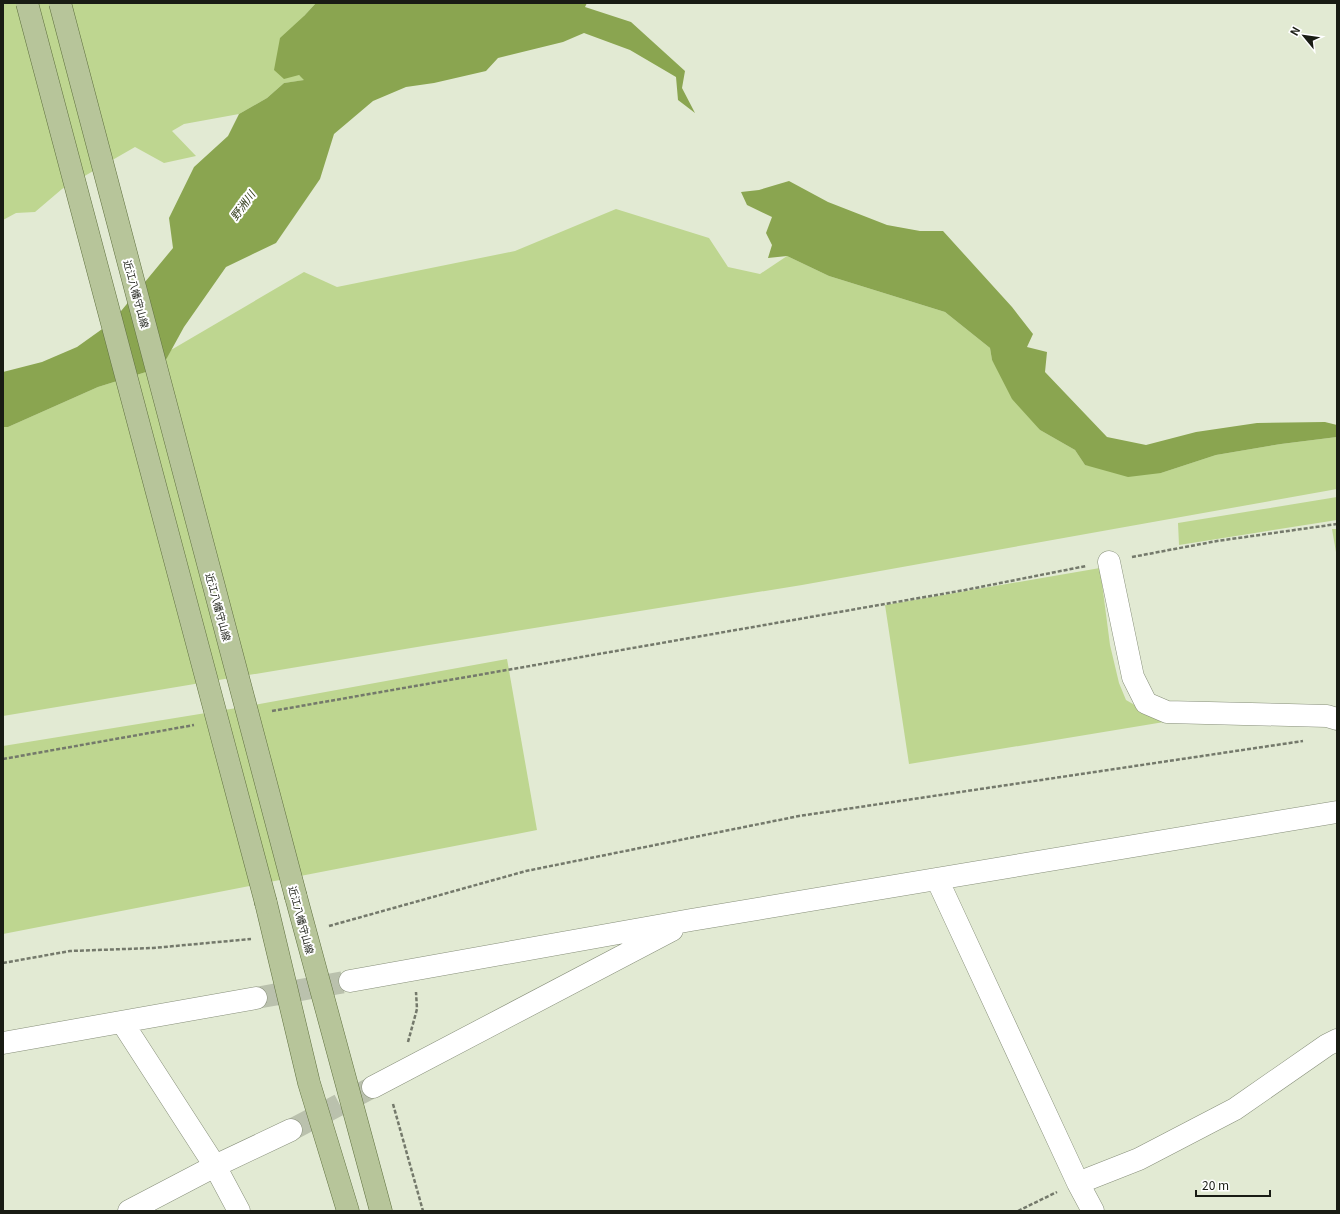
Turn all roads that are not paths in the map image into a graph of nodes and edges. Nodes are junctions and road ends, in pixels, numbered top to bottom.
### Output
1 (27, 3) edge
2 (60, 3) edge
3 (1108, 562) road end
4 (1337, 719) edge
5 (1337, 812) edge
6 (937, 879) junction
7 (690, 920) junction
8 (350, 981) tunnel mouth
9 (256, 998) tunnel mouth
10 (122, 1022) junction
11 (1337, 1040) edge
12 (3, 1043) edge
13 (374, 1087) tunnel mouth
14 (291, 1130) tunnel mouth
15 (215, 1166) junction
16 (1078, 1182) junction
17 (129, 1211) edge
18 (239, 1211) edge
19 (348, 1211) edge
20 (381, 1211) edge
21 (1093, 1211) edge

1 - 19 main road, bridge
2 - 20 main road, 近江八幡守山線, bridge
3 - 4 street
5 - 6 street
6 - 7 street
6 - 16 street
7 - 8 street
7 - 13 street
9 - 10 street
10 - 12 street
10 - 15 street
11 - 16 street
14 - 15 street
15 - 17 street
15 - 18 street
16 - 21 street

